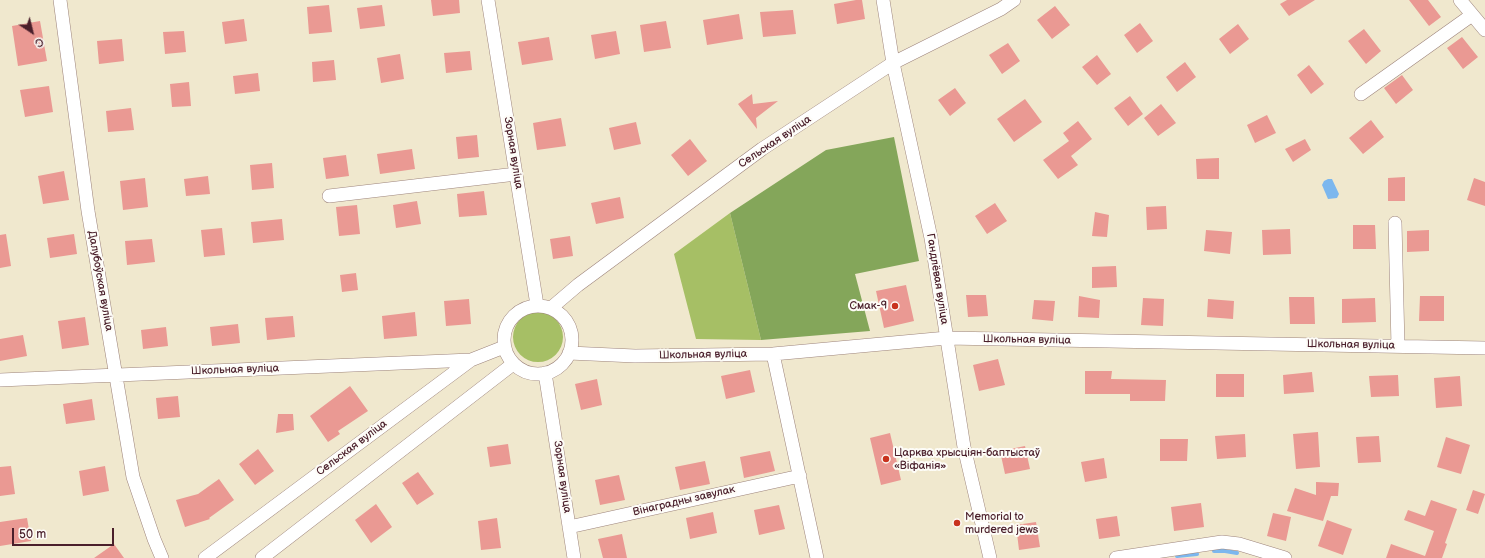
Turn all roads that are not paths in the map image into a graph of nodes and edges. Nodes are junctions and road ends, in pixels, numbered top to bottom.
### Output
1 (60, 0) edge
2 (488, 0) edge
3 (883, 0) edge
4 (1014, 0) edge
5 (1460, 0) edge
6 (1472, 15) junction
7 (1485, 30) edge
8 (893, 63) junction
9 (1361, 94) dead end
10 (516, 174) junction
11 (329, 196) dead end
12 (1395, 224) dead end
13 (537, 305) junction
14 (551, 308) junction
15 (947, 338) junction
16 (1398, 346) junction
17 (504, 347) junction
18 (1485, 348) edge
19 (569, 353) junction
20 (773, 354) junction
21 (470, 360) junction
22 (513, 364) junction
23 (545, 373) junction
24 (116, 375) junction
25 (0, 380) edge
26 (800, 476) junction
27 (569, 527) junction
28 (162, 558) edge
29 (205, 558) edge
30 (262, 558) edge
31 (574, 558) edge
32 (817, 558) edge
33 (990, 558) edge
34 (1116, 558) edge
35 (1285, 558) edge

1 - 24 street, Далубоўская вуліца
2 - 10 street, Зорная вуліца
3 - 8 street, Гандлёвая вуліца
4 - 8 street, Сельская вуліца
5 - 6 street
6 - 7 street
6 - 9 street
8 - 14 street, Сельская вуліца
8 - 15 street, Гандлёвая вуліца
10 - 11 street
10 - 13 street, Зорная вуліца
12 - 16 street
13 - 14 street
13 - 17 street
14 - 19 street
15 - 16 street, Школьная вуліца
15 - 20 street, Школьная вуліца
15 - 33 street, Гандлёвая вуліца
16 - 18 street, Школьная вуліца
17 - 21 street, Сельская вуліца
17 - 22 street
19 - 20 street, Школьная вуліца
19 - 23 street
20 - 26 street
21 - 24 street, Школьная вуліца
21 - 29 street, Сельская вуліца
22 - 23 street
22 - 30 street
23 - 27 street, Зорная вуліца
24 - 25 street, Школьная вуліца
24 - 28 street, Далубоўская вуліца
26 - 27 street, Вінаградны завулак
26 - 32 street
27 - 31 street, Зорная вуліца
34 - 35 street

